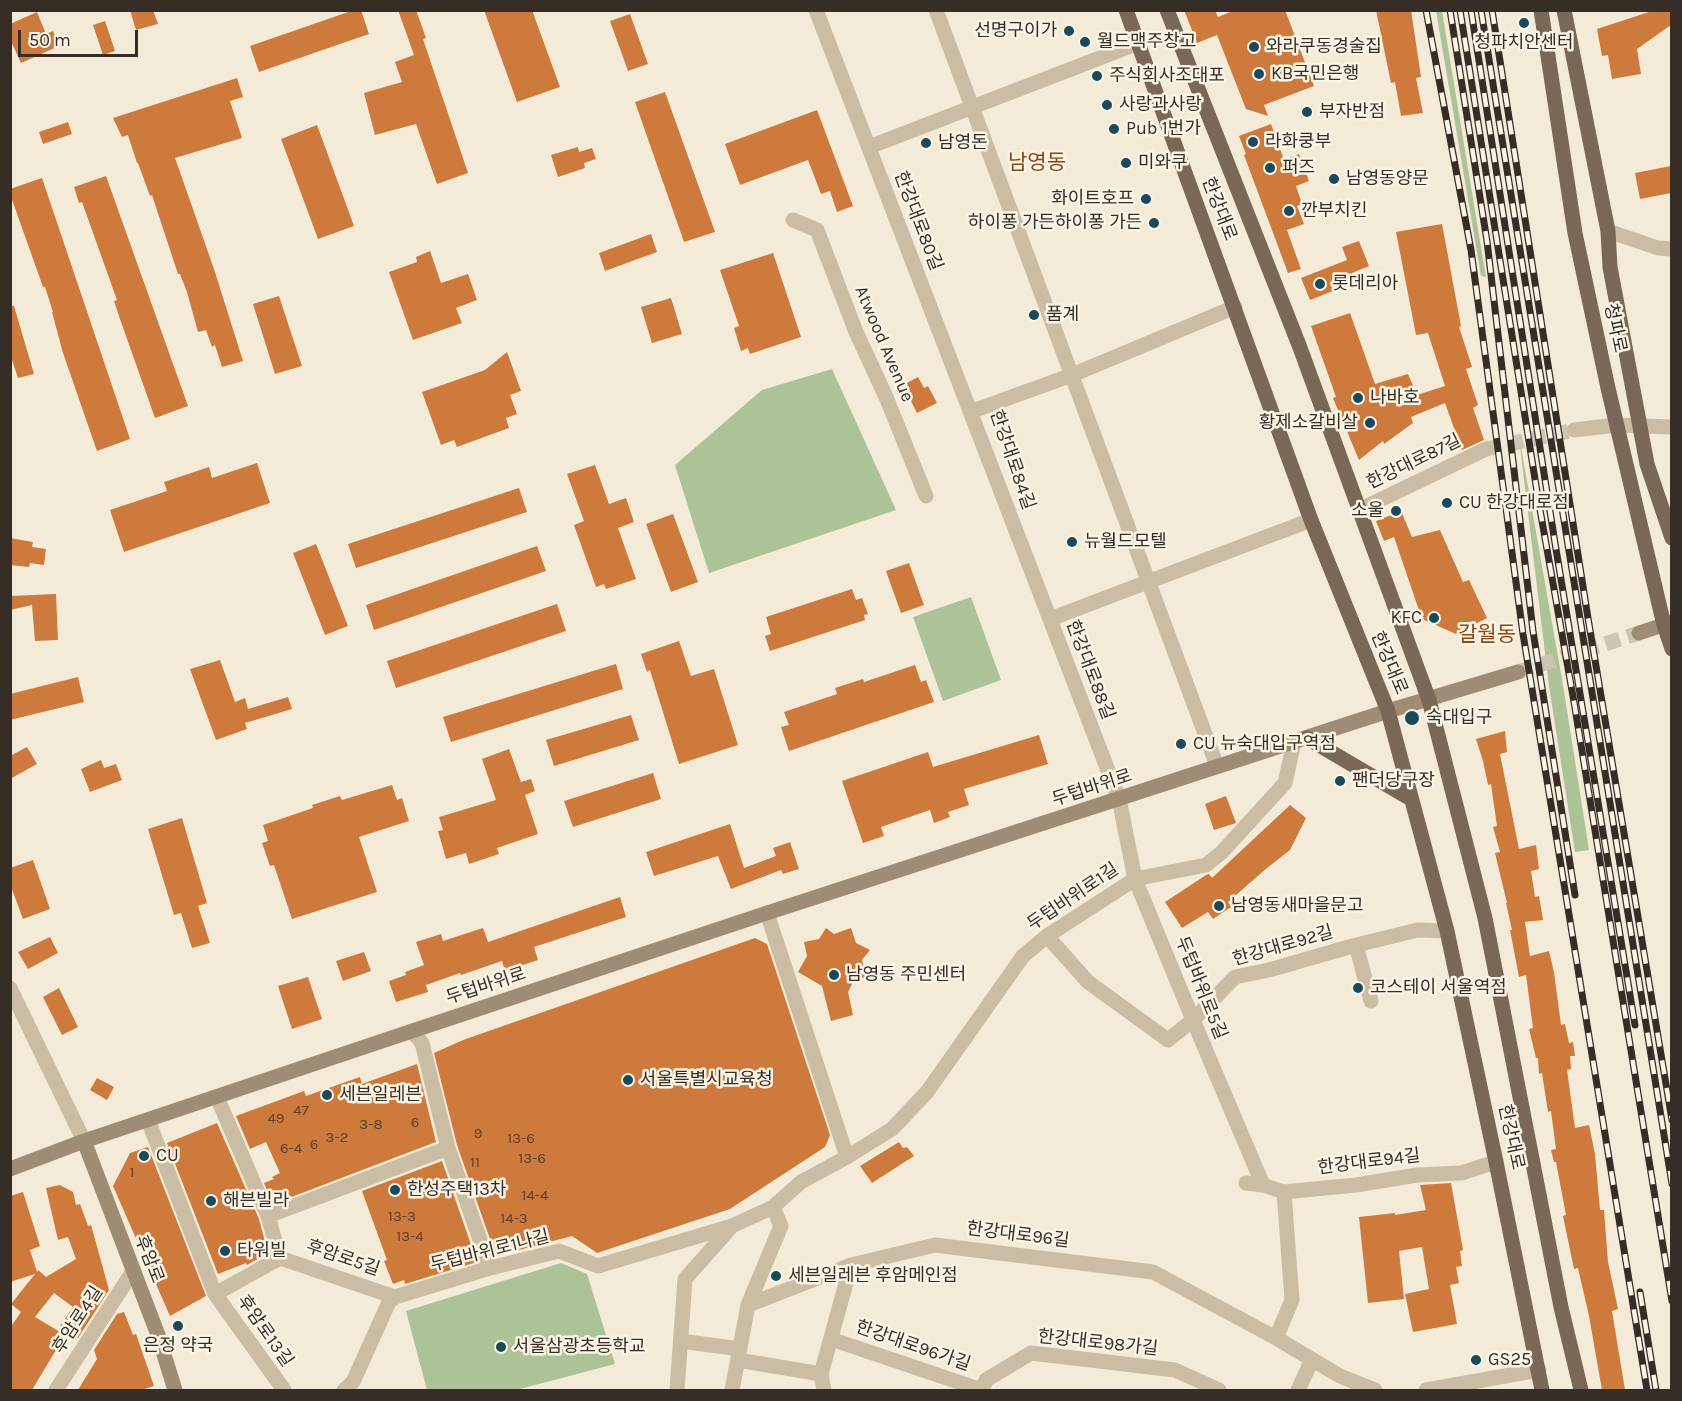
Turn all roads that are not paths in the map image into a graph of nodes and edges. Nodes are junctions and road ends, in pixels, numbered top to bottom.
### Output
1 (816, 10) edge
2 (936, 10) edge
3 (1126, 10) edge
4 (1167, 10) edge
5 (1541, 10) edge
6 (1563, 10) edge
7 (1136, 44) junction
8 (972, 108) junction
9 (869, 147) junction
10 (793, 220) dead end
11 (1608, 231) junction
12 (1671, 249) edge
13 (1235, 307) junction
14 (1072, 375) junction
15 (970, 412) junction
16 (1617, 425) junction
17 (1640, 425) junction
18 (1574, 430) tunnel mouth
19 (1667, 430) edge
20 (1486, 449) tunnel mouth
21 (926, 496) dead end
22 (1359, 510) junction
23 (1311, 520) junction
24 (1671, 538) edge
25 (1148, 581) junction
26 (1050, 619) junction
27 (1668, 624) edge
28 (1640, 633) tunnel mouth
29 (1671, 649) edge
30 (1518, 672) tunnel mouth
31 (1429, 700) junction
32 (1388, 711) junction
33 (1300, 740) junction
34 (1217, 766) junction
35 (1411, 799) junction
36 (1119, 800) junction
37 (1135, 879) junction
38 (767, 913) junction
39 (1447, 931) junction
40 (1047, 936) junction
41 (1356, 945) junction
42 (10, 988) edge
43 (1371, 1001) dead end
44 (1192, 1020) junction
45 (412, 1030) junction
46 (217, 1097) junction
47 (148, 1120) junction
48 (84, 1142) junction
49 (448, 1148) junction
50 (847, 1157) junction
51 (1496, 1162) junction
52 (10, 1169) edge
53 (1246, 1183) dead end
54 (1263, 1185) junction
55 (1284, 1192) junction
56 (773, 1207) junction
57 (268, 1216) junction
58 (732, 1226) junction
59 (280, 1257) junction
60 (851, 1265) junction
61 (490, 1268) junction
62 (133, 1271) junction
63 (215, 1294) junction
64 (395, 1297) junction
65 (748, 1305) junction
66 (1276, 1338) junction
67 (831, 1339) junction
68 (681, 1341) junction
69 (739, 1354) junction
70 (1312, 1360) junction
71 (1539, 1370) junction
72 (821, 1374) junction
73 (56, 1390) edge
74 (176, 1390) edge
75 (284, 1390) edge
76 (344, 1390) edge
77 (677, 1390) edge
78 (732, 1390) edge
79 (824, 1390) edge
80 (982, 1390) edge
81 (1219, 1390) edge
82 (1298, 1390) edge
83 (1375, 1390) edge
84 (1426, 1390) edge
85 (1542, 1390) edge
86 (1581, 1390) edge

1 - 9 street, 한강대로80길
2 - 8 street
3 - 7 main road, 한강대로
4 - 22 main road, 한강대로
5 - 16 main road, 청파로
6 - 11 main road, 청파로
7 - 8 street
7 - 13 main road, 한강대로
8 - 9 street
8 - 14 street
9 - 15 street, 한강대로80길
10 - 21 street, Atwood Avenue
11 - 12 street
11 - 17 main road, 청파로
13 - 14 street, 한강대로84길
13 - 23 main road, 한강대로
14 - 15 street, 한강대로84길
14 - 25 street
15 - 26 street, 한강대로84길
16 - 17 street
16 - 18 street
16 - 27 main road, 청파로
17 - 19 street
17 - 24 main road, 청파로
20 - 22 street, 한강대로87길
22 - 31 main road, 한강대로
23 - 25 street, 한강대로88길
23 - 32 main road, 한강대로
25 - 26 street, 한강대로88길
25 - 34 street
26 - 36 street, 한강대로88길
27 - 28 main road
27 - 29 main road, 청파로
30 - 31 main road, 두텁바위로
31 - 32 main road, 두텁바위로
31 - 86 main road, 한강대로
32 - 33 main road, 두텁바위로
32 - 35 main road, 한강대로
33 - 34 main road, 두텁바위로
33 - 35 main road
33 - 37 street, 두텁바위로1길
34 - 36 main road, 두텁바위로
35 - 39 main road, 한강대로
36 - 37 street, 두텁바위로5길
36 - 38 main road, 두텁바위로
37 - 40 street, 두텁바위로1길
37 - 44 street, 두텁바위로5길
38 - 45 main road, 두텁바위로
38 - 50 street
39 - 41 street, 한강대로92길
39 - 51 main road, 한강대로
40 - 44 street, 한강대로92길
40 - 50 street, 두텁바위로1길
41 - 43 street
41 - 44 street, 한강대로92길
42 - 48 street
44 - 54 street, 두텁바위로5길
45 - 46 main road, 두텁바위로
45 - 49 street
46 - 47 main road, 두텁바위로
46 - 57 street
47 - 48 main road, 두텁바위로
47 - 63 street
48 - 52 main road, 두텁바위로
48 - 62 main road, 후암로
49 - 57 street
49 - 61 street
50 - 56 street, 두텁바위로1길
51 - 55 street, 한강대로94길
51 - 71 main road, 한강대로
53 - 54 street, 한강대로94길
54 - 55 street, 한강대로94길
55 - 66 street
56 - 58 street, 두텁바위로1길
56 - 65 street
57 - 59 street
58 - 61 street, 두텁바위로1나길
58 - 68 street
59 - 63 street, 후암로5길
59 - 64 street, 후암로5길
60 - 65 street, 한강대로96길
60 - 66 street, 한강대로96길
60 - 67 street, 한강대로96가길
61 - 64 street, 두텁바위로1나길
62 - 73 street, 후암로4길
62 - 74 main road, 후암로
63 - 75 street, 후암로13길
64 - 76 street
65 - 69 street
66 - 70 street, 한강대로96길
67 - 72 street, 한강대로96가길
67 - 80 street, 한강대로96가길
68 - 69 street
68 - 77 street
69 - 72 street
69 - 78 street
70 - 82 street
70 - 83 street, 한강대로96길
71 - 84 street
71 - 85 main road, 한강대로
72 - 79 street, 한강대로96가길
80 - 81 street, 한강대로98가길

